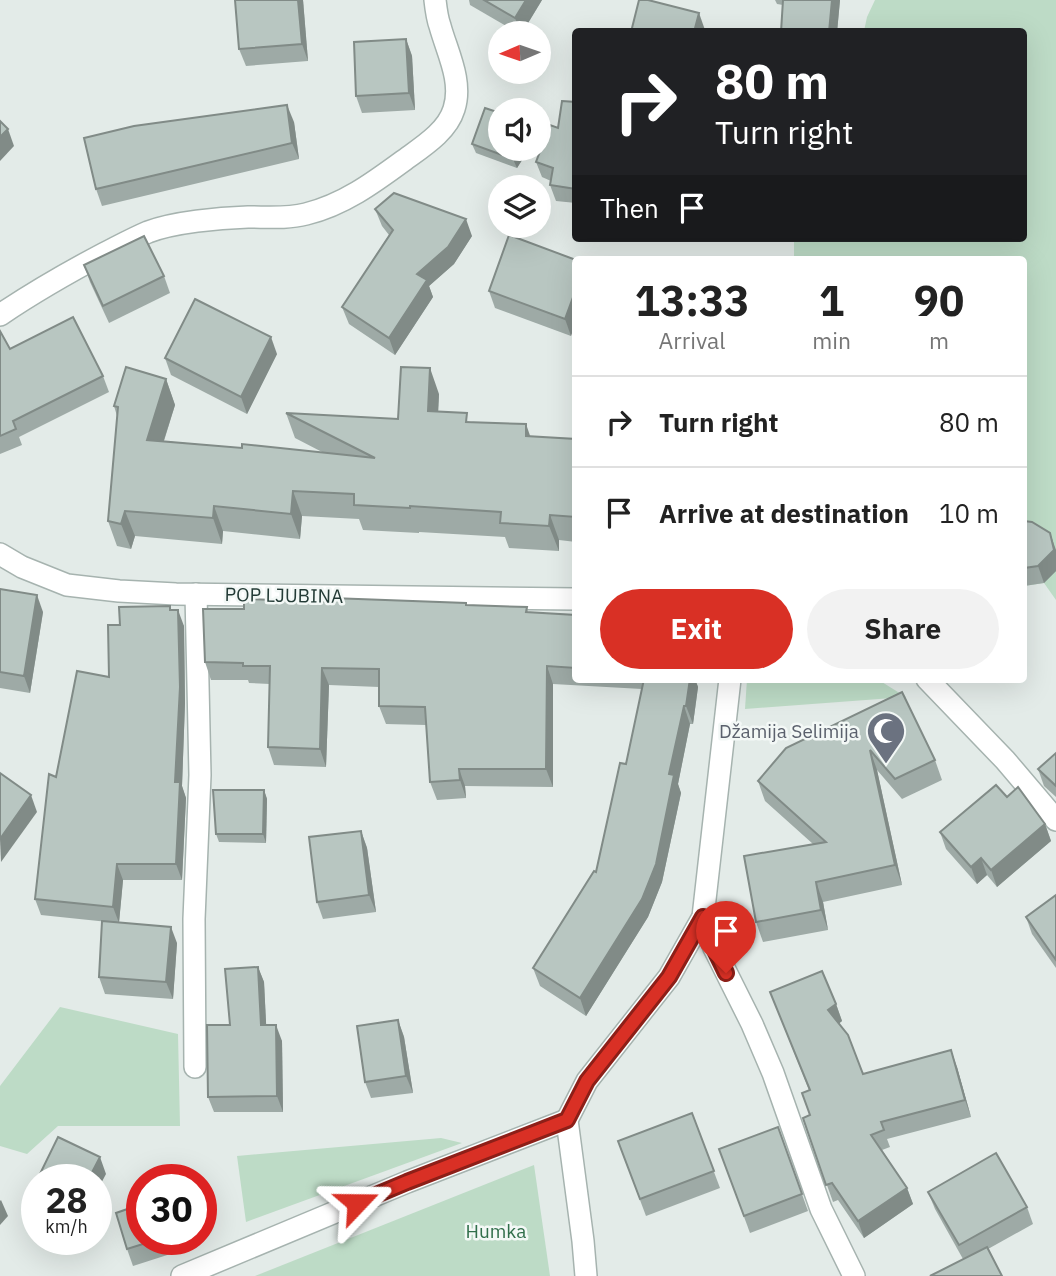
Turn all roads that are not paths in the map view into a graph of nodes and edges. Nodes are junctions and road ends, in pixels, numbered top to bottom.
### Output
1 (435, 0) edge
2 (0, 315) edge
3 (0, 554) edge
4 (196, 594) junction
5 (572, 599) edge
6 (730, 683) edge
7 (931, 683) edge
8 (1056, 820) edge
9 (703, 917) junction
10 (195, 1067) dead end
11 (567, 1120) junction
12 (182, 1276) edge
13 (586, 1276) edge
14 (854, 1276) edge

1 - 2 street
3 - 4 street, POP LJUBINA
4 - 5 street, POP LJUBINA
4 - 10 street
6 - 9 street
7 - 8 street
9 - 11 street
9 - 14 street
11 - 12 street
11 - 13 street

